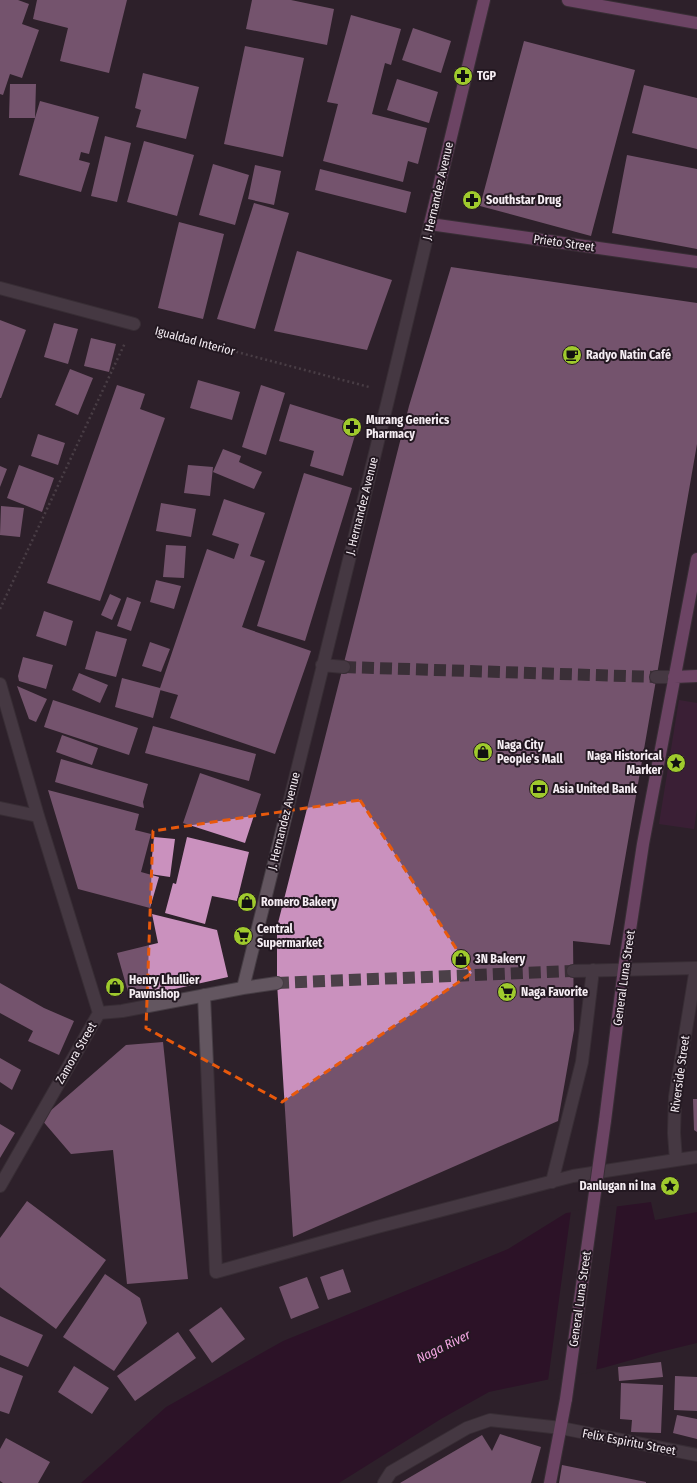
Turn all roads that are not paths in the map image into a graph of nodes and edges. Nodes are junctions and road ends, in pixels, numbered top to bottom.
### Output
1 (484, 0) edge
2 (568, 0) edge
3 (697, 23) edge
4 (430, 224) junction
5 (697, 262) edge
6 (0, 288) edge
7 (134, 324) road end
8 (697, 559) edge
9 (322, 665) junction
10 (344, 667) tunnel mouth
11 (697, 676) edge
12 (656, 677) tunnel mouth
13 (674, 677) junction
14 (0, 684) edge
15 (0, 808) edge
16 (38, 816) junction
17 (697, 965) edge
18 (624, 969) junction
19 (593, 970) junction
20 (573, 972) tunnel mouth
21 (277, 984) tunnel mouth
22 (244, 988) junction
23 (204, 996) junction
24 (99, 1013) junction
25 (697, 1157) edge
26 (676, 1160) junction
27 (552, 1182) junction
28 (0, 1186) edge
29 (561, 1428) junction
30 (697, 1455) edge
31 (384, 1483) edge
32 (550, 1483) edge

1 - 4 main road, J. Hernandez Avenue
2 - 3 main road
4 - 5 main road, Prieto Street
4 - 9 street, J. Hernandez Avenue
6 - 7 street
8 - 13 main road, General Luna Street
9 - 10 street
9 - 22 street, J. Hernandez Avenue
11 - 13 main road
12 - 13 street
13 - 18 main road, General Luna Street
14 - 16 street
15 - 16 street
16 - 24 street
17 - 18 street, Riverside Street
17 - 26 street, Riverside Street
18 - 19 street
18 - 29 main road, General Luna Street, bridge
19 - 20 street
19 - 27 street
21 - 22 street, Zamora Street
22 - 23 street, Zamora Street
23 - 24 street, Zamora Street
23 - 27 street
24 - 28 street, Zamora Street
25 - 26 street
26 - 27 street
29 - 30 street, Felix Espiritu Street
29 - 31 street, Felix Espiritu Street
29 - 32 main road, General Luna Street

